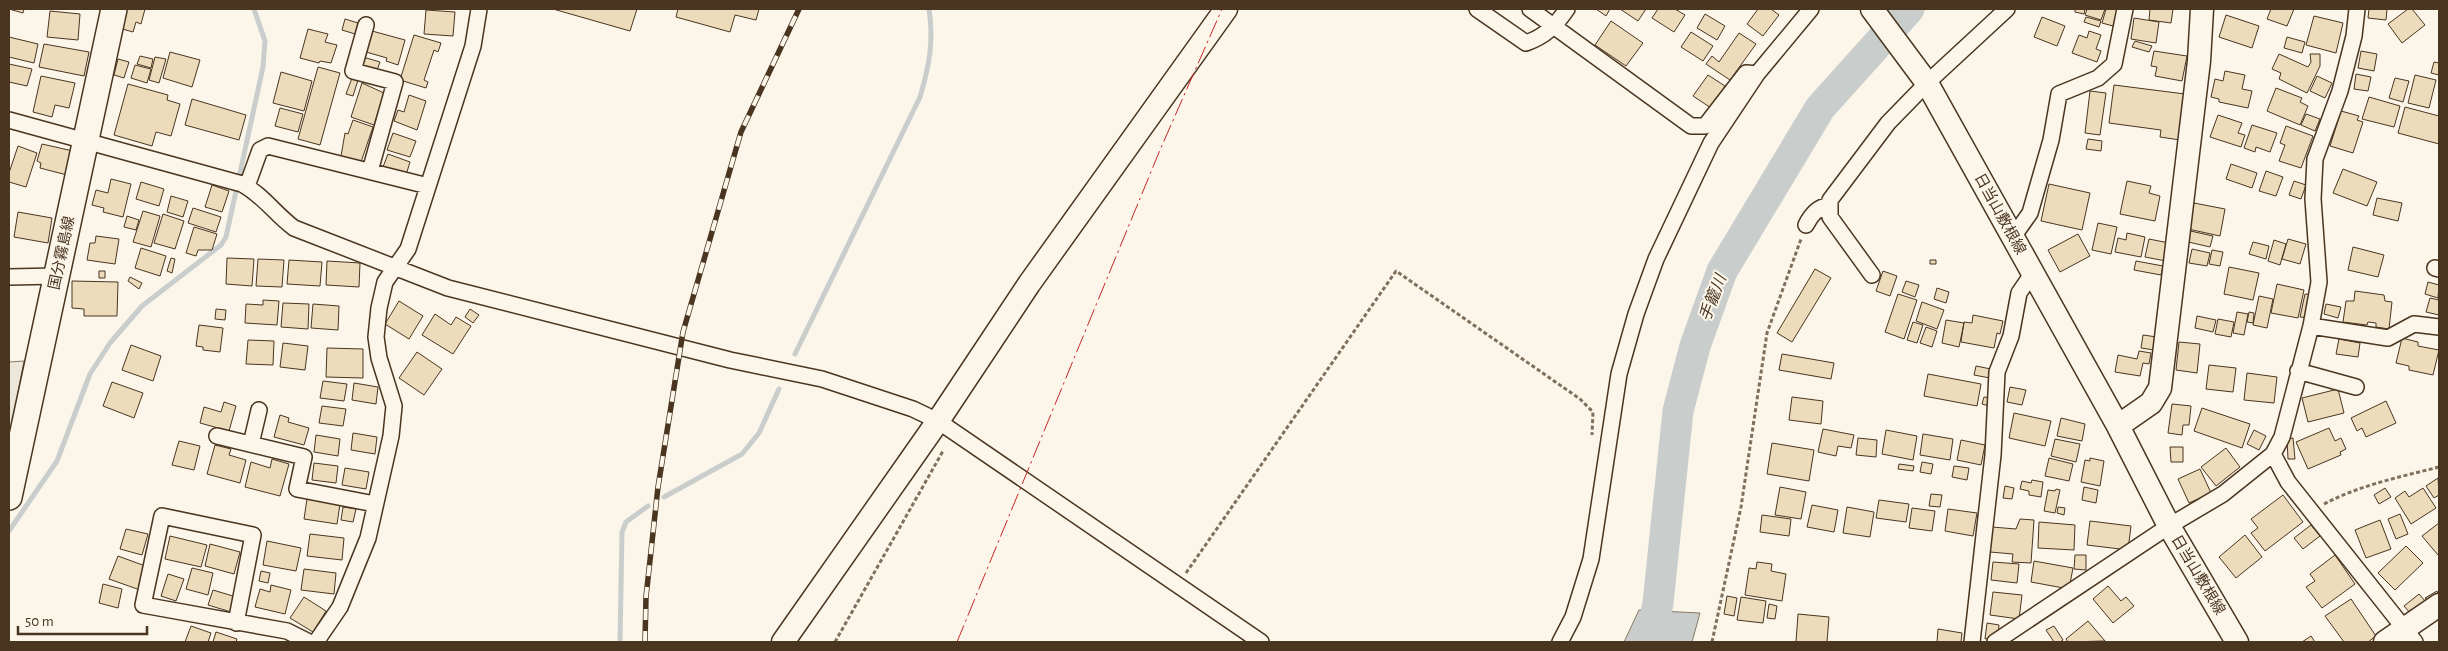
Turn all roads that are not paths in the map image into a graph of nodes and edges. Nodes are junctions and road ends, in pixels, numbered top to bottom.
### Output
1 (114, 9) edge
2 (479, 9) edge
3 (1226, 9) edge
4 (1477, 9) edge
5 (1530, 9) edge
6 (1567, 9) edge
7 (1810, 9) edge
8 (1872, 9) edge
9 (2007, 9) edge
10 (2125, 9) edge
11 (2202, 9) edge
12 (2357, 9) edge
13 (366, 25) dead end
14 (1555, 26) junction
15 (1757, 74) junction
16 (1925, 80) junction
17 (9, 120) edge
18 (86, 139) junction
19 (370, 171) junction
20 (240, 184) junction
21 (428, 186) junction
22 (1828, 206) junction
23 (1806, 225) road end
24 (2013, 237) junction
25 (398, 266) junction
26 (2032, 274) junction
27 (1872, 275) dead end
28 (9, 276) edge
29 (57, 276) junction
30 (2312, 326) junction
31 (2439, 327) edge
32 (2298, 370) junction
33 (2356, 387) dead end
34 (259, 410) dead end
35 (946, 426) junction
36 (2118, 426) junction
37 (217, 436) dead end
38 (251, 444) junction
39 (2273, 454) junction
40 (9, 498) edge
41 (375, 504) junction
42 (2169, 526) junction
43 (2439, 605) edge
44 (236, 623) junction
45 (2410, 636) edge
46 (309, 642) edge
47 (316, 642) edge
48 (783, 642) edge
49 (1261, 642) edge
50 (1560, 642) edge
51 (1972, 642) edge
52 (1995, 642) edge
53 (2237, 642) edge
54 (2385, 642) edge

1 - 18 main road, 国分霧島線
2 - 21 street
3 - 35 main road
4 - 14 street
5 - 14 street
6 - 14 street
7 - 15 street
8 - 16 main road, 日当山敷根線
9 - 16 street
10 - 24 street
11 - 36 main road
12 - 30 street
13 - 19 street
14 - 15 street
15 - 50 street
16 - 22 street
16 - 24 main road, 日当山敷根線
17 - 18 street
18 - 20 street
18 - 29 main road, 国分霧島線
19 - 20 street
19 - 21 street
20 - 25 street
21 - 25 street
22 - 23 street
22 - 27 street
24 - 26 main road, 日当山敷根線
25 - 35 street
25 - 41 street
26 - 36 main road, 日当山敷根線
26 - 51 street
28 - 29 street
29 - 40 main road, 国分霧島線
30 - 31 street
30 - 32 street
32 - 33 street
32 - 39 street
34 - 38 street
35 - 48 main road
35 - 49 street
36 - 42 main road, 日当山敷根線
37 - 38 street
38 - 41 street
39 - 42 street
39 - 45 street
41 - 47 street
42 - 52 street
42 - 53 main road, 日当山敷根線
43 - 45 main road
44 - 44 street
44 - 46 street
45 - 54 main road

